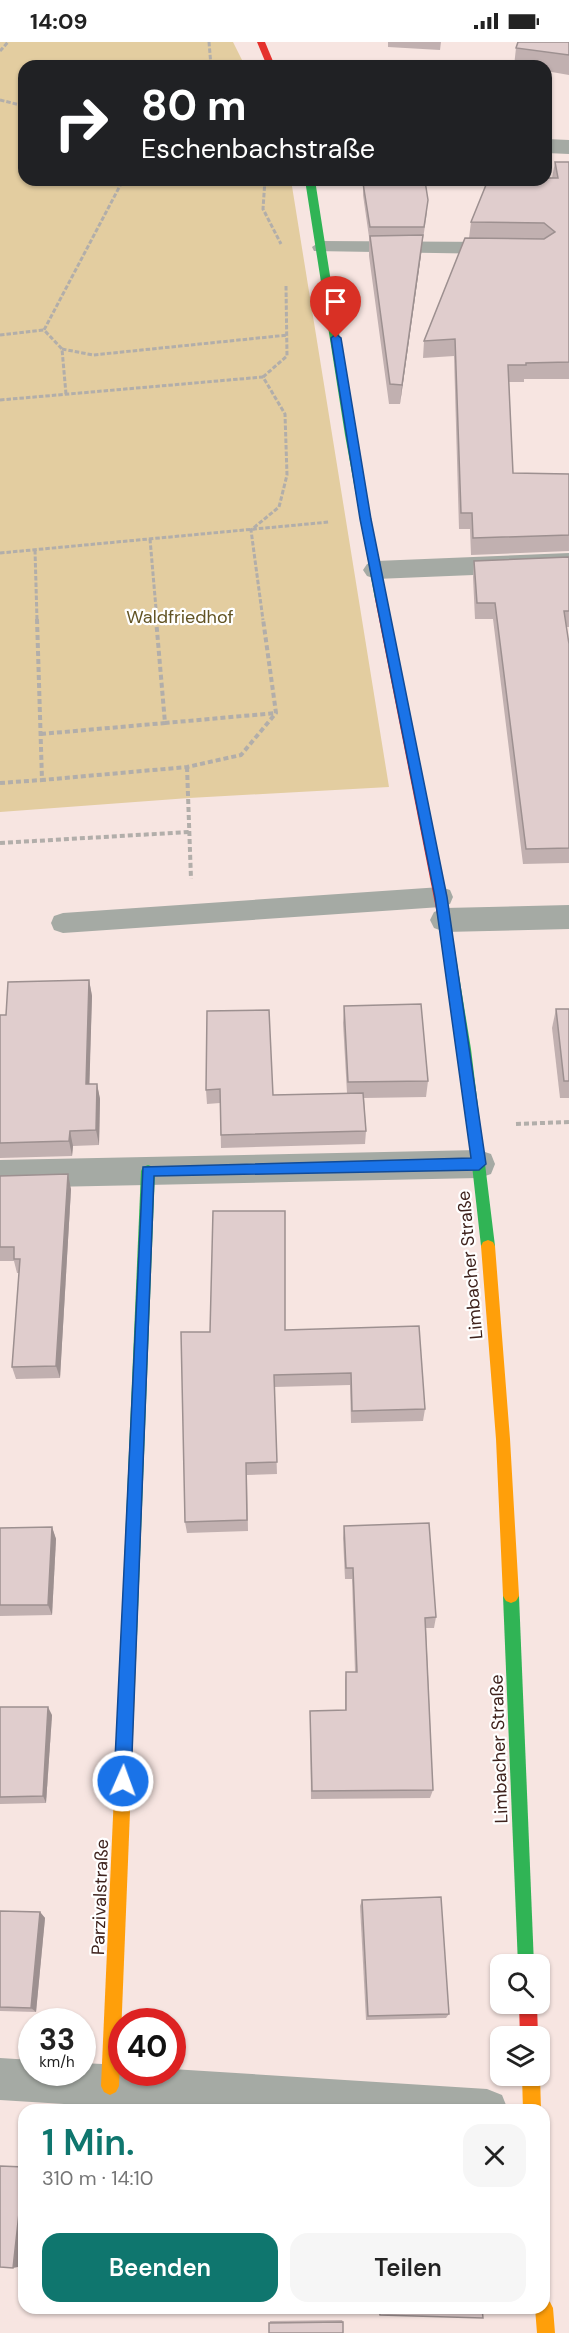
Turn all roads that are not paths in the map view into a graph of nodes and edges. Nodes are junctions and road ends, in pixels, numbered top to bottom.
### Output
1 (261, 42) edge
2 (268, 60) edge
3 (552, 146) edge
4 (569, 147) edge
5 (311, 186) edge
6 (321, 247) junction
7 (509, 248) edge
8 (569, 562) edge
9 (376, 570) junction
10 (443, 908) junction
11 (569, 916) edge
12 (63, 923) dead end
13 (479, 1164) junction
14 (148, 1171) junction
15 (0, 1174) edge
16 (526, 1954) edge
17 (113, 2008) edge
18 (0, 2079) edge
19 (108, 2086) edge
20 (110, 2086) edge
21 (531, 2086) edge
22 (393, 2104) edge
23 (532, 2104) edge
24 (544, 2314) edge
25 (546, 2333) edge

1 - 2 main road
3 - 4 street
5 - 6 main road, Limbacher Straße
6 - 7 lane
6 - 9 main road, Limbacher Straße
8 - 9 street
9 - 10 main road, Limbacher Straße
10 - 11 street
10 - 12 lane
10 - 13 main road, Limbacher Straße
13 - 14 street
13 - 16 main road, Limbacher Straße
14 - 15 street
14 - 17 main road, Parzivalstraße
18 - 19 street
20 - 22 street
21 - 23 main road
24 - 25 main road

